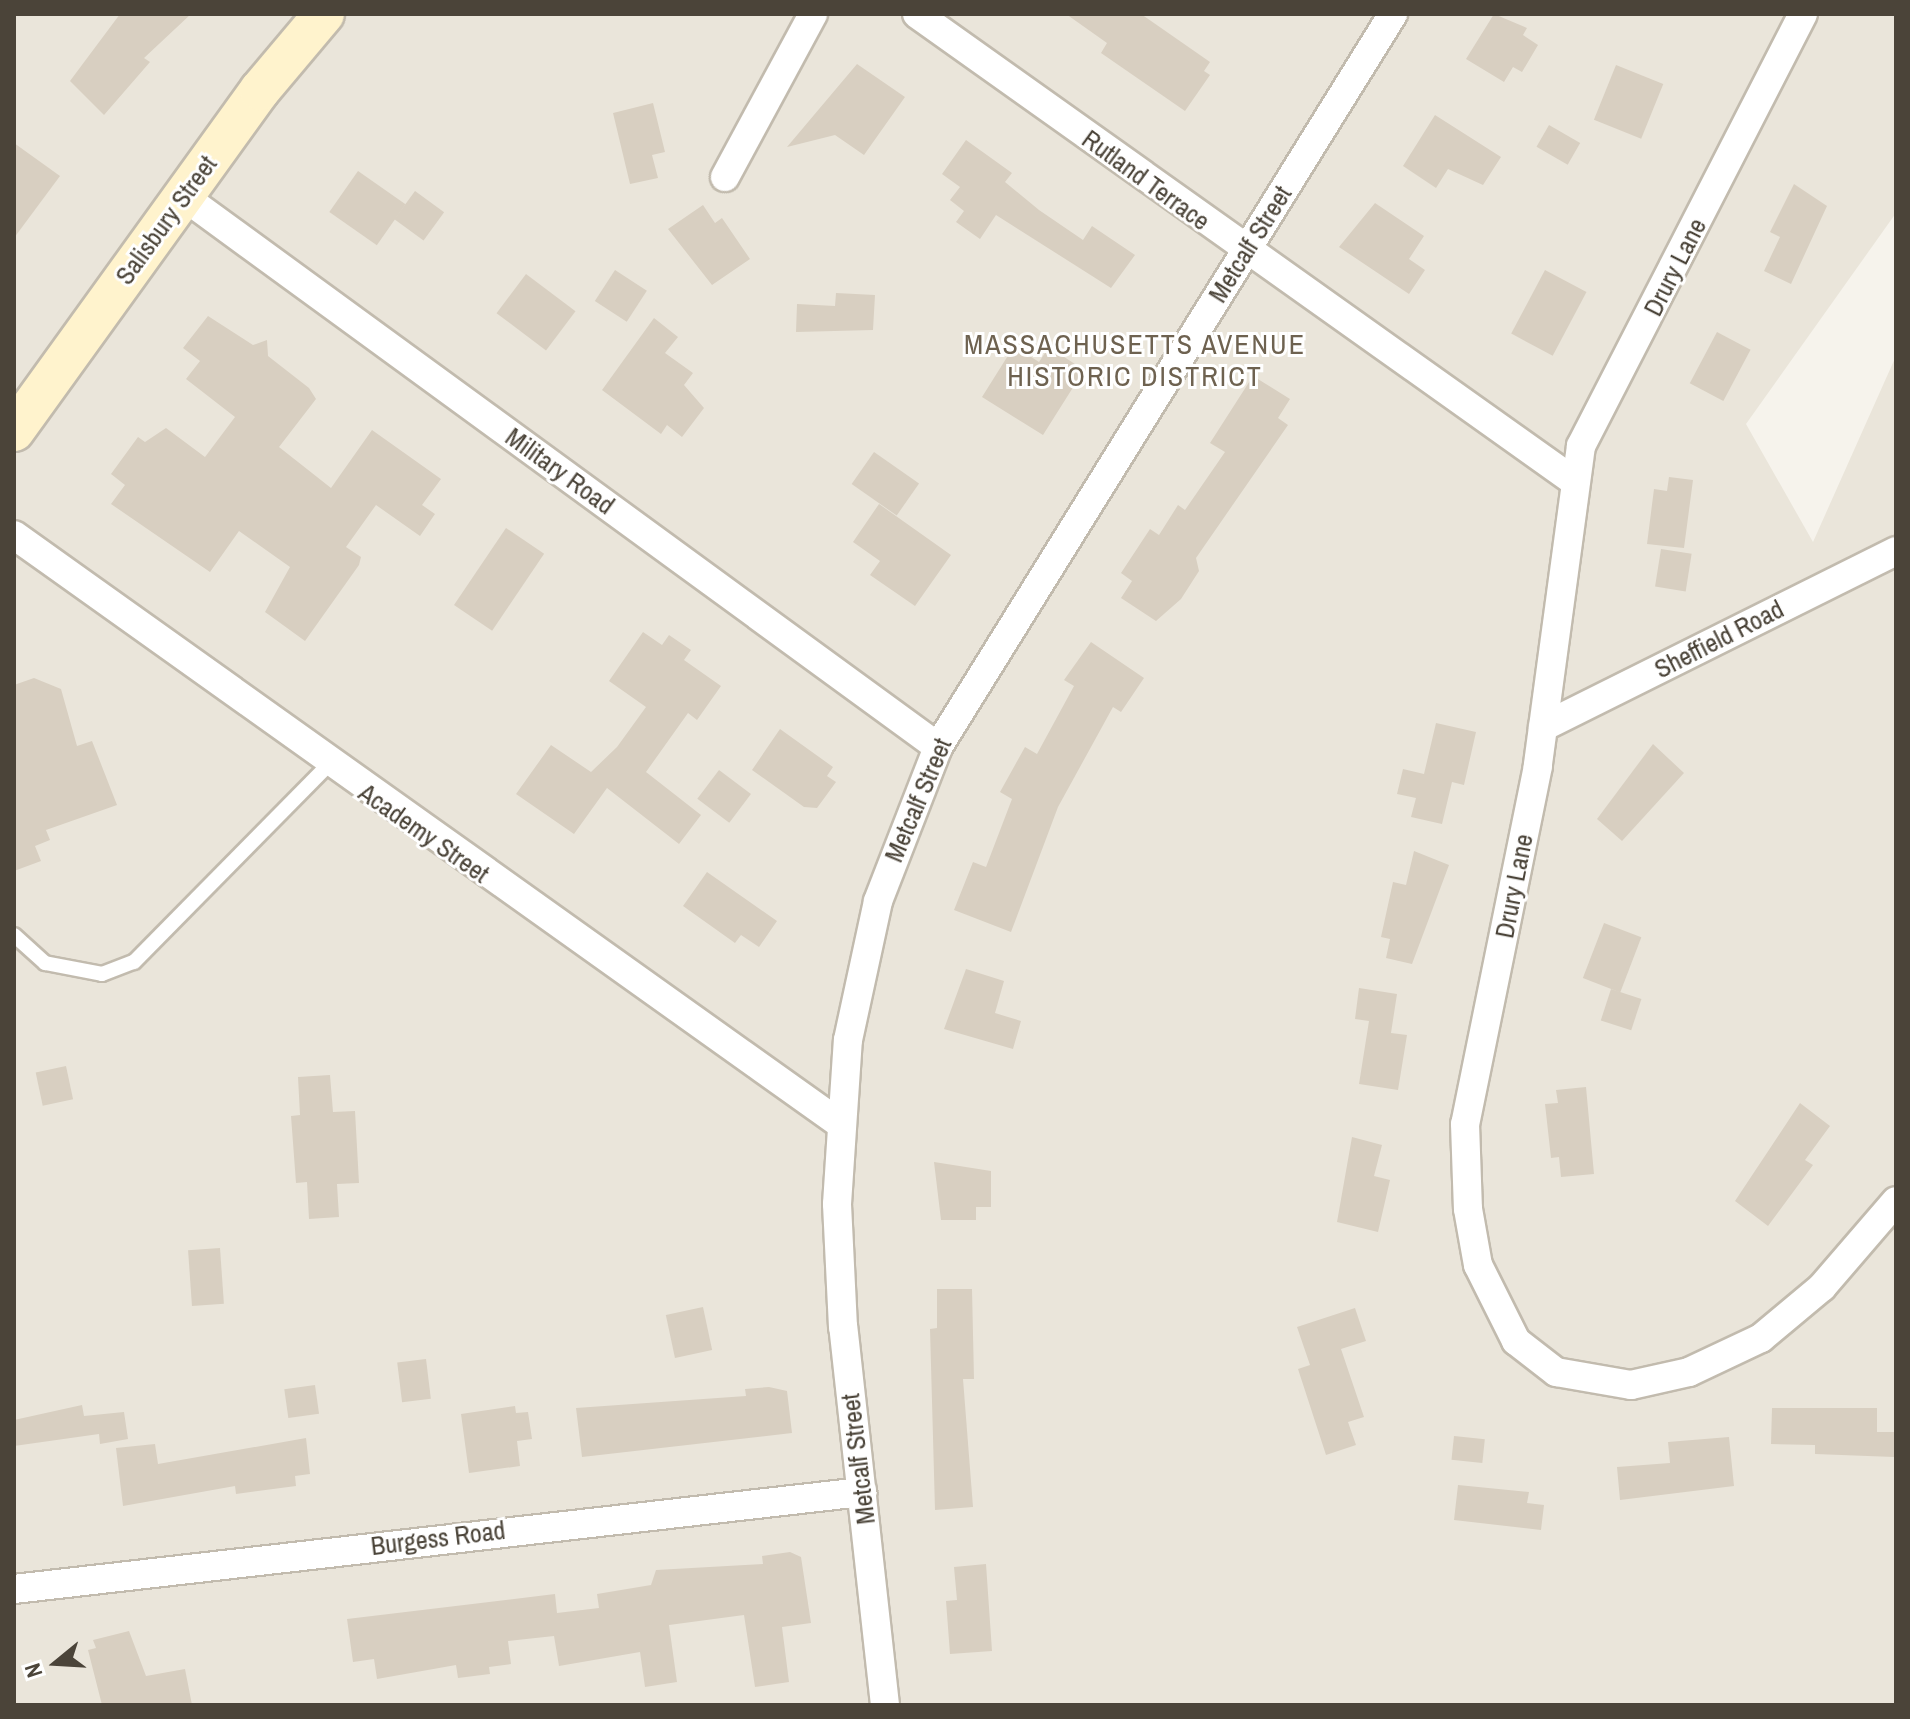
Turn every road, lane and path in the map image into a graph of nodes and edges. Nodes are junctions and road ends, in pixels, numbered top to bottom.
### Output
1 (324, 14) edge
2 (813, 14) edge
3 (917, 14) edge
4 (1393, 14) edge
5 (1803, 14) edge
6 (725, 177) dead end
7 (183, 196) junction
8 (1245, 251) junction
9 (14, 431) edge
10 (1574, 481) junction
11 (14, 535) edge
12 (1896, 551) edge
13 (1543, 727) junction
14 (938, 747) junction
15 (328, 765) junction
16 (14, 935) edge
17 (839, 1123) junction
18 (1896, 1201) edge
19 (862, 1492) junction
20 (14, 1589) edge
21 (885, 1705) edge

1 - 7 main road, Salisbury Street
2 - 6 street
3 - 8 street, Rutland Terrace
4 - 8 street, Metcalf Street
5 - 10 street, Drury Lane
7 - 9 main road, Salisbury Street
7 - 14 street, Military Road
8 - 10 street, Rutland Terrace
8 - 14 street, Metcalf Street
10 - 13 street, Drury Lane
11 - 15 street, Academy Street
12 - 13 street, Sheffield Road
13 - 18 street, Drury Lane
14 - 17 street, Metcalf Street
15 - 16 lane
15 - 17 street, Academy Street
17 - 19 street, Metcalf Street
19 - 20 street, Burgess Road
19 - 21 street, Metcalf Street

